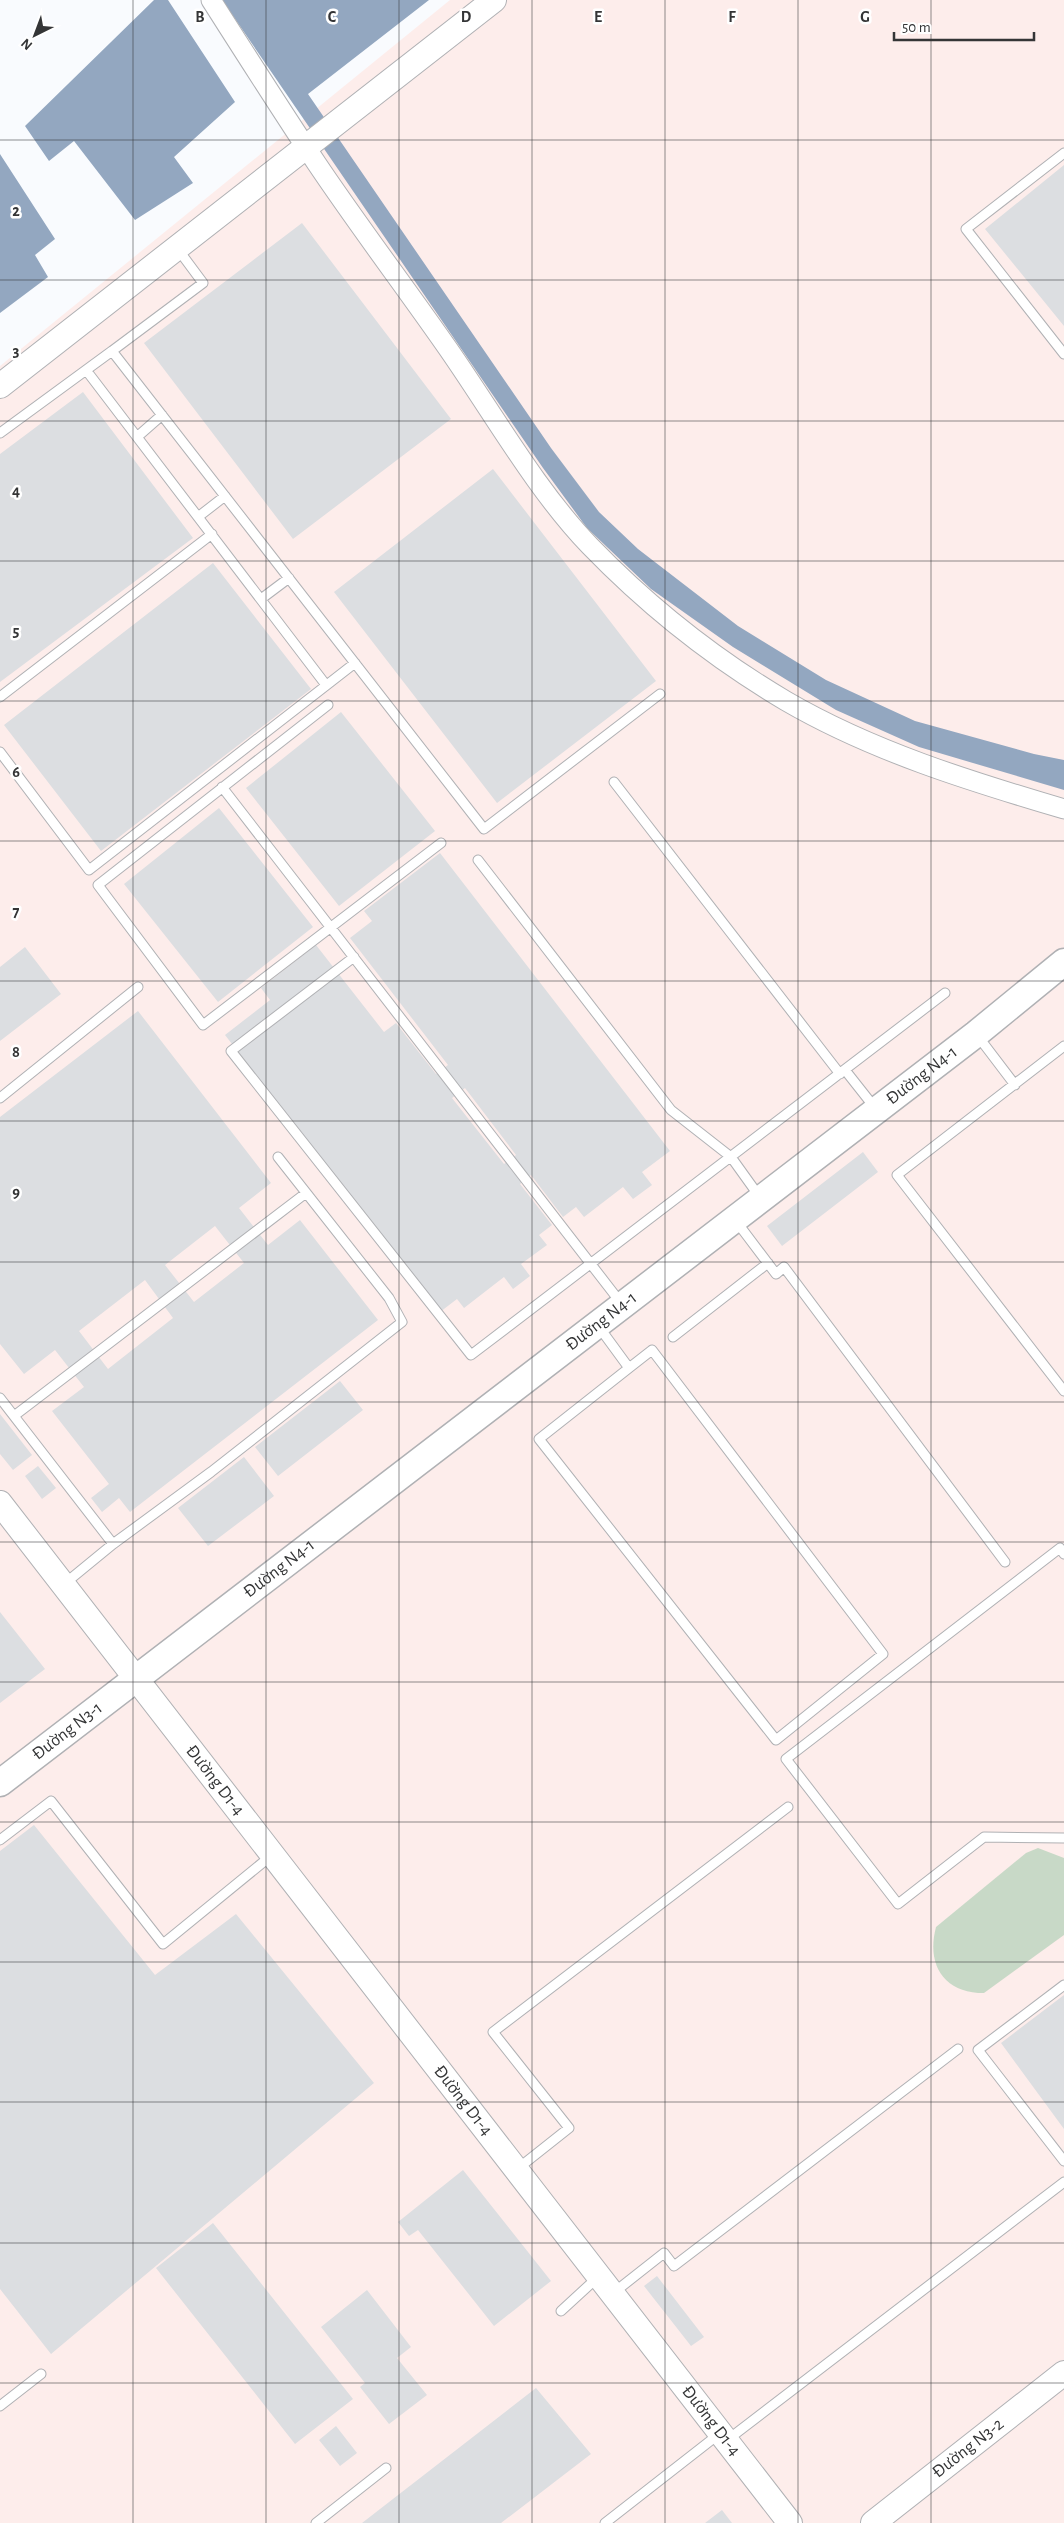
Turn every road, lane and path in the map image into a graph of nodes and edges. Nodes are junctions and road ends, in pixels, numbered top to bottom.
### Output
1 (211, 0) edge
2 (494, 0) edge
3 (306, 146) junction
4 (1064, 154) edge
5 (177, 248) junction
6 (112, 351) junction
7 (1064, 354) edge
8 (86, 370) junction
9 (0, 386) edge
10 (162, 415) junction
11 (0, 433) edge
12 (137, 437) junction
13 (225, 496) junction
14 (198, 517) junction
15 (212, 534) junction
16 (289, 578) junction
17 (261, 599) junction
18 (355, 663) junction
19 (326, 685) junction
20 (660, 694) dead end
21 (0, 697) edge
22 (328, 705) dead end
23 (0, 752) edge
24 (614, 782) dead end
25 (222, 787) junction
26 (1064, 809) edge
27 (441, 843) dead end
28 (478, 860) dead end
29 (331, 928) junction
30 (354, 957) junction
31 (1064, 962) edge
32 (138, 987) dead end
33 (945, 993) dead end
34 (976, 1034) junction
35 (1064, 1046) edge
36 (842, 1072) junction
37 (1014, 1085) junction
38 (0, 1098) edge
39 (877, 1110) junction
40 (278, 1157) dead end
41 (731, 1158) junction
42 (306, 1192) junction
43 (761, 1199) junction
44 (735, 1219) junction
45 (768, 1263) junction
46 (591, 1264) junction
47 (623, 1305) junction
48 (598, 1324) junction
49 (673, 1337) dead end
50 (629, 1368) junction
51 (1064, 1391) edge
52 (0, 1398) edge
53 (14, 1416) junction
54 (0, 1503) edge
55 (113, 1544) junction
56 (1064, 1554) edge
57 (1005, 1562) dead end
58 (63, 1585) junction
59 (136, 1680) junction
60 (0, 1783) edge
61 (788, 1807) dead end
62 (1064, 1838) edge
63 (0, 1840) edge
64 (272, 1854) junction
65 (1064, 1985) edge
66 (958, 2049) dead end
67 (1064, 2161) edge
68 (516, 2170) junction
69 (1064, 2182) edge
70 (605, 2285) junction
71 (561, 2311) dead end
72 (1064, 2373) edge
73 (41, 2374) dead end
74 (0, 2406) edge
75 (723, 2437) junction
76 (386, 2468) dead end
77 (316, 2523) edge
78 (605, 2523) edge
79 (790, 2523) edge
80 (873, 2523) edge

1 - 3 street
2 - 3 street
3 - 5 street
3 - 26 street
4 - 7 lane
5 - 6 lane
5 - 9 street
6 - 8 lane
6 - 10 lane
8 - 11 lane
8 - 12 lane
10 - 12 lane
10 - 13 lane
12 - 14 lane
13 - 14 lane
13 - 16 lane
14 - 15 lane
15 - 17 lane
15 - 21 lane
16 - 17 lane
16 - 18 lane
17 - 19 lane
18 - 19 lane
18 - 20 lane
19 - 23 lane
22 - 25 lane
24 - 36 lane
25 - 29 lane
25 - 29 lane
27 - 29 lane
28 - 41 lane
29 - 30 lane
30 - 46 lane
30 - 46 lane
31 - 34 main road, Đường N4-1
32 - 38 lane
33 - 36 lane
34 - 37 lane
34 - 39 main road, Đường N4-1
35 - 37 lane
36 - 39 lane
36 - 41 lane
37 - 51 lane
39 - 43 main road, Đường N4-1
40 - 42 lane
41 - 43 lane
41 - 46 lane
42 - 53 lane
42 - 55 lane
43 - 44 main road, Đường N4-1
44 - 45 lane
44 - 47 main road, Đường N4-1
45 - 49 lane
45 - 57 lane
46 - 47 lane
47 - 48 main road, Đường N4-1
48 - 50 lane
48 - 59 main road, Đường N4-1
50 - 50 lane
52 - 53 lane
53 - 55 lane
54 - 58 street, Đường D1-4
55 - 58 lane
56 - 62 lane
58 - 59 street, Đường D1-4
59 - 60 main road, Đường N3-1
59 - 64 street, Đường D1-4
61 - 68 lane
63 - 64 lane
64 - 68 street, Đường D1-4
65 - 67 lane
66 - 70 lane
68 - 70 street, Đường D1-4
69 - 75 lane
70 - 71 lane
70 - 75 street, Đường D1-4
72 - 80 street, Đường N3-2
73 - 74 lane
75 - 78 lane
75 - 79 street, Đường D1-4
76 - 77 lane

